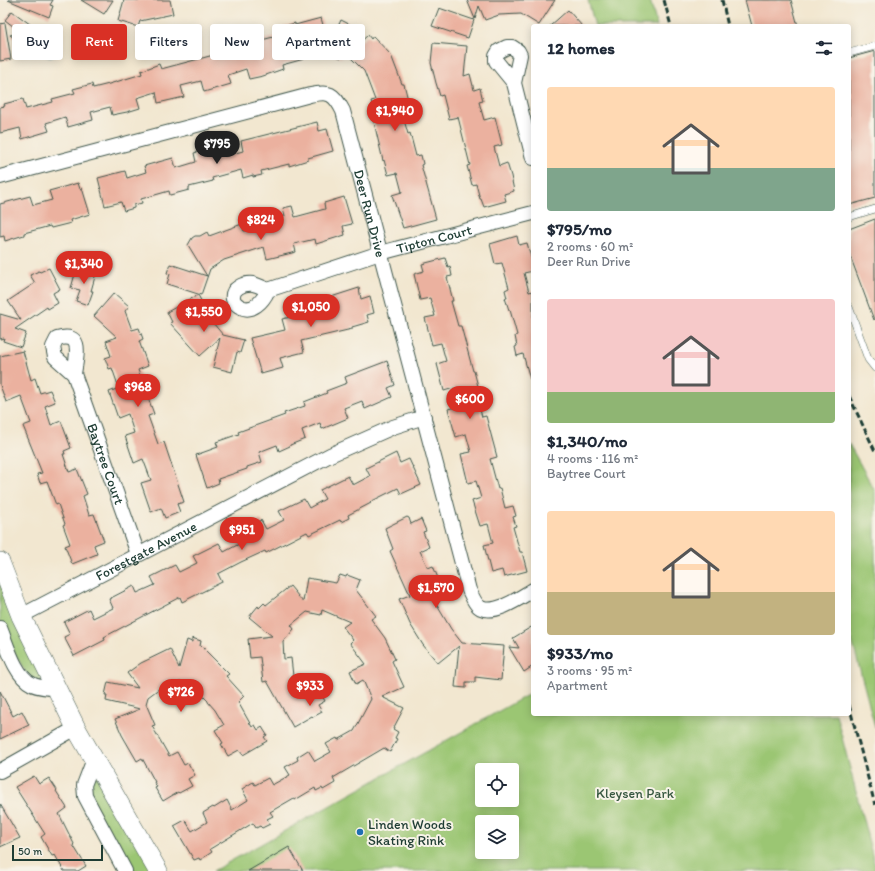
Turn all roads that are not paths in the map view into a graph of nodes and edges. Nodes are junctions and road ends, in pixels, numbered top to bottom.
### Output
1 (875, 46) edge
2 (851, 52) edge
3 (514, 83) dead end
4 (531, 150) edge
5 (0, 177) edge
6 (875, 209) edge
7 (531, 214) edge
8 (851, 216) edge
9 (380, 253) junction
10 (268, 290) dead end
11 (851, 312) edge
12 (875, 368) edge
13 (74, 374) dead end
14 (424, 417) junction
15 (138, 554) junction
16 (0, 562) edge
17 (531, 591) edge
18 (21, 616) junction
19 (0, 628) edge
20 (56, 689) junction
21 (76, 728) junction
22 (94, 759) junction
23 (0, 771) edge
24 (126, 871) edge
25 (158, 871) edge

1 - 2 lane
3 - 4 street
5 - 9 street, Deer Run Drive
6 - 8 lane
7 - 9 street, Tipton Court
9 - 10 street, Tipton Court
9 - 14 street, Deer Run Drive
11 - 12 lane
13 - 15 street, Baytree Court
14 - 15 street, Forestgate Avenue
14 - 17 street, Deer Run Drive
15 - 18 street, Forestgate Avenue
16 - 18 street
18 - 20 street
19 - 20 street
20 - 21 street
21 - 22 street
21 - 23 street
22 - 24 street
22 - 25 street

